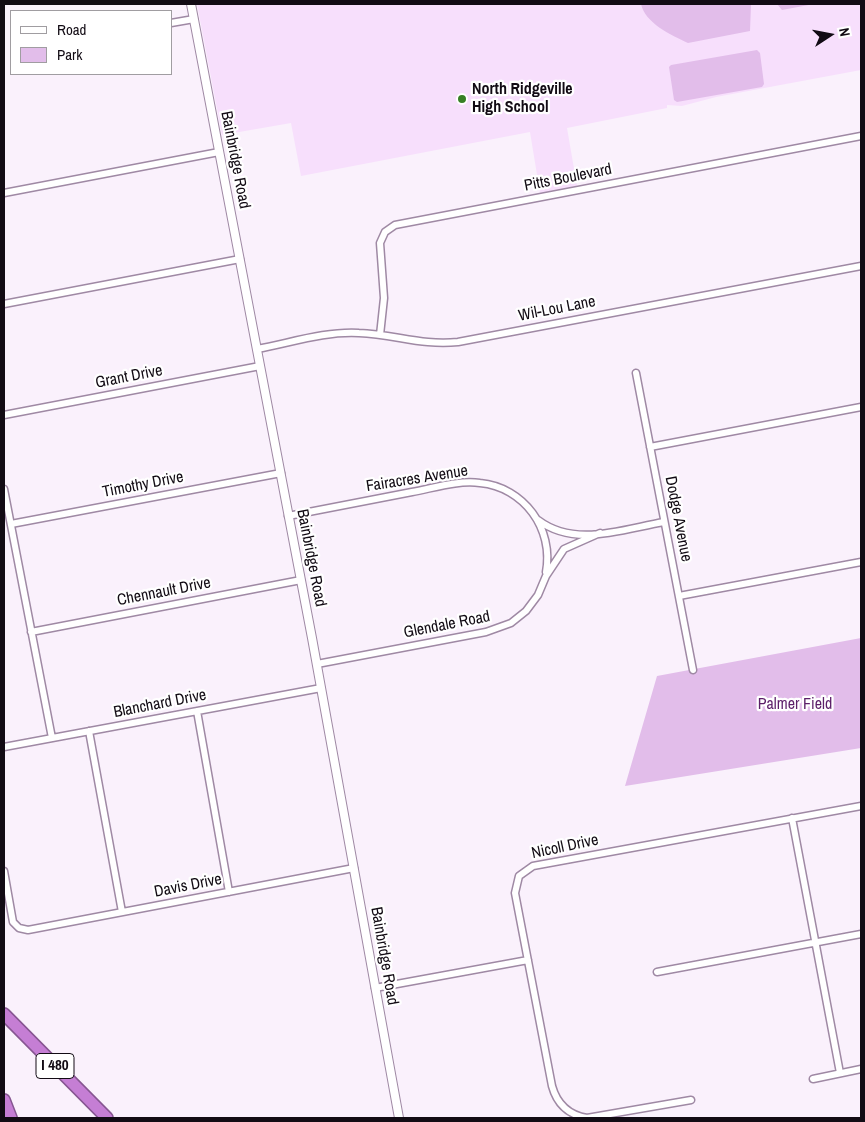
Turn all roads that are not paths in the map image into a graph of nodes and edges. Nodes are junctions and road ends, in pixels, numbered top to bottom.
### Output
1 (191, 4) edge
2 (194, 19) junction
3 (172, 23) edge
4 (861, 136) edge
5 (219, 152) junction
6 (4, 193) edge
7 (240, 259) junction
8 (861, 266) edge
9 (4, 304) edge
10 (380, 335) junction
11 (257, 349) junction
12 (260, 366) junction
13 (636, 373) dead end
14 (861, 407) edge
15 (4, 415) edge
16 (650, 447) junction
17 (280, 474) junction
18 (4, 489) edge
19 (288, 516) junction
20 (537, 519) junction
21 (664, 522) junction
22 (11, 524) junction
23 (600, 533) junction
24 (861, 562) edge
25 (546, 576) junction
26 (301, 580) junction
27 (678, 596) junction
28 (31, 632) junction
29 (317, 664) junction
30 (693, 670) dead end
31 (321, 688) junction
32 (196, 711) junction
33 (89, 731) junction
34 (52, 738) junction
35 (4, 747) edge
36 (861, 806) edge
37 (792, 818) junction
38 (354, 868) junction
39 (4, 871) edge
40 (229, 892) junction
41 (122, 912) junction
42 (861, 934) edge
43 (815, 942) junction
44 (528, 960) junction
45 (657, 972) dead end
46 (375, 988) junction
47 (4, 1014) edge
48 (861, 1069) edge
49 (840, 1074) junction
50 (813, 1079) dead end
51 (4, 1100) edge
52 (691, 1100) dead end
53 (598, 1117) edge
54 (11, 1118) edge
55 (107, 1118) edge
56 (399, 1118) edge

1 - 2 street, Bainbridge Road
2 - 3 street
2 - 5 street, Bainbridge Road
4 - 10 street, Pitts Boulevard
5 - 6 street
5 - 7 street, Bainbridge Road
7 - 9 street
7 - 11 street, Bainbridge Road
8 - 10 street, Wil-Lou Lane
10 - 11 street, Wil-Lou Lane
11 - 12 street, Bainbridge Road
12 - 15 street, Grant Drive
12 - 17 street, Bainbridge Road
13 - 16 street, Dodge Avenue
14 - 16 street
16 - 21 street, Dodge Avenue
17 - 19 street, Bainbridge Road
17 - 22 street, Timothy Drive
18 - 22 street
19 - 20 street, Fairacres Avenue
19 - 26 street, Bainbridge Road
20 - 23 street, Fairacres Avenue
20 - 25 street, Fairacres Avenue
21 - 23 street, Fairacres Avenue
21 - 27 street, Dodge Avenue
22 - 28 street
23 - 25 street, Glendale Road
24 - 27 street
25 - 29 street, Glendale Road
26 - 28 street, Chennault Drive
26 - 29 street, Bainbridge Road
27 - 30 street, Dodge Avenue
28 - 34 street
29 - 31 street, Bainbridge Road
31 - 32 street, Blanchard Drive
31 - 38 street, Bainbridge Road
32 - 33 street, Blanchard Drive
32 - 40 street
33 - 34 street, Blanchard Drive
33 - 41 street
34 - 35 street, Blanchard Drive
36 - 37 street, Nicoll Drive
37 - 43 street
37 - 44 street, Nicoll Drive
38 - 40 street, Davis Drive
38 - 46 street, Bainbridge Road
39 - 41 street, Davis Drive
40 - 41 street, Davis Drive
42 - 43 street
43 - 45 street
43 - 49 street
44 - 46 street
44 - 53 street, Nicoll Drive
46 - 56 street, Bainbridge Road
47 - 55 highway, I 480
48 - 49 street
49 - 50 street
51 - 54 highway
52 - 53 street, Nicoll Drive

